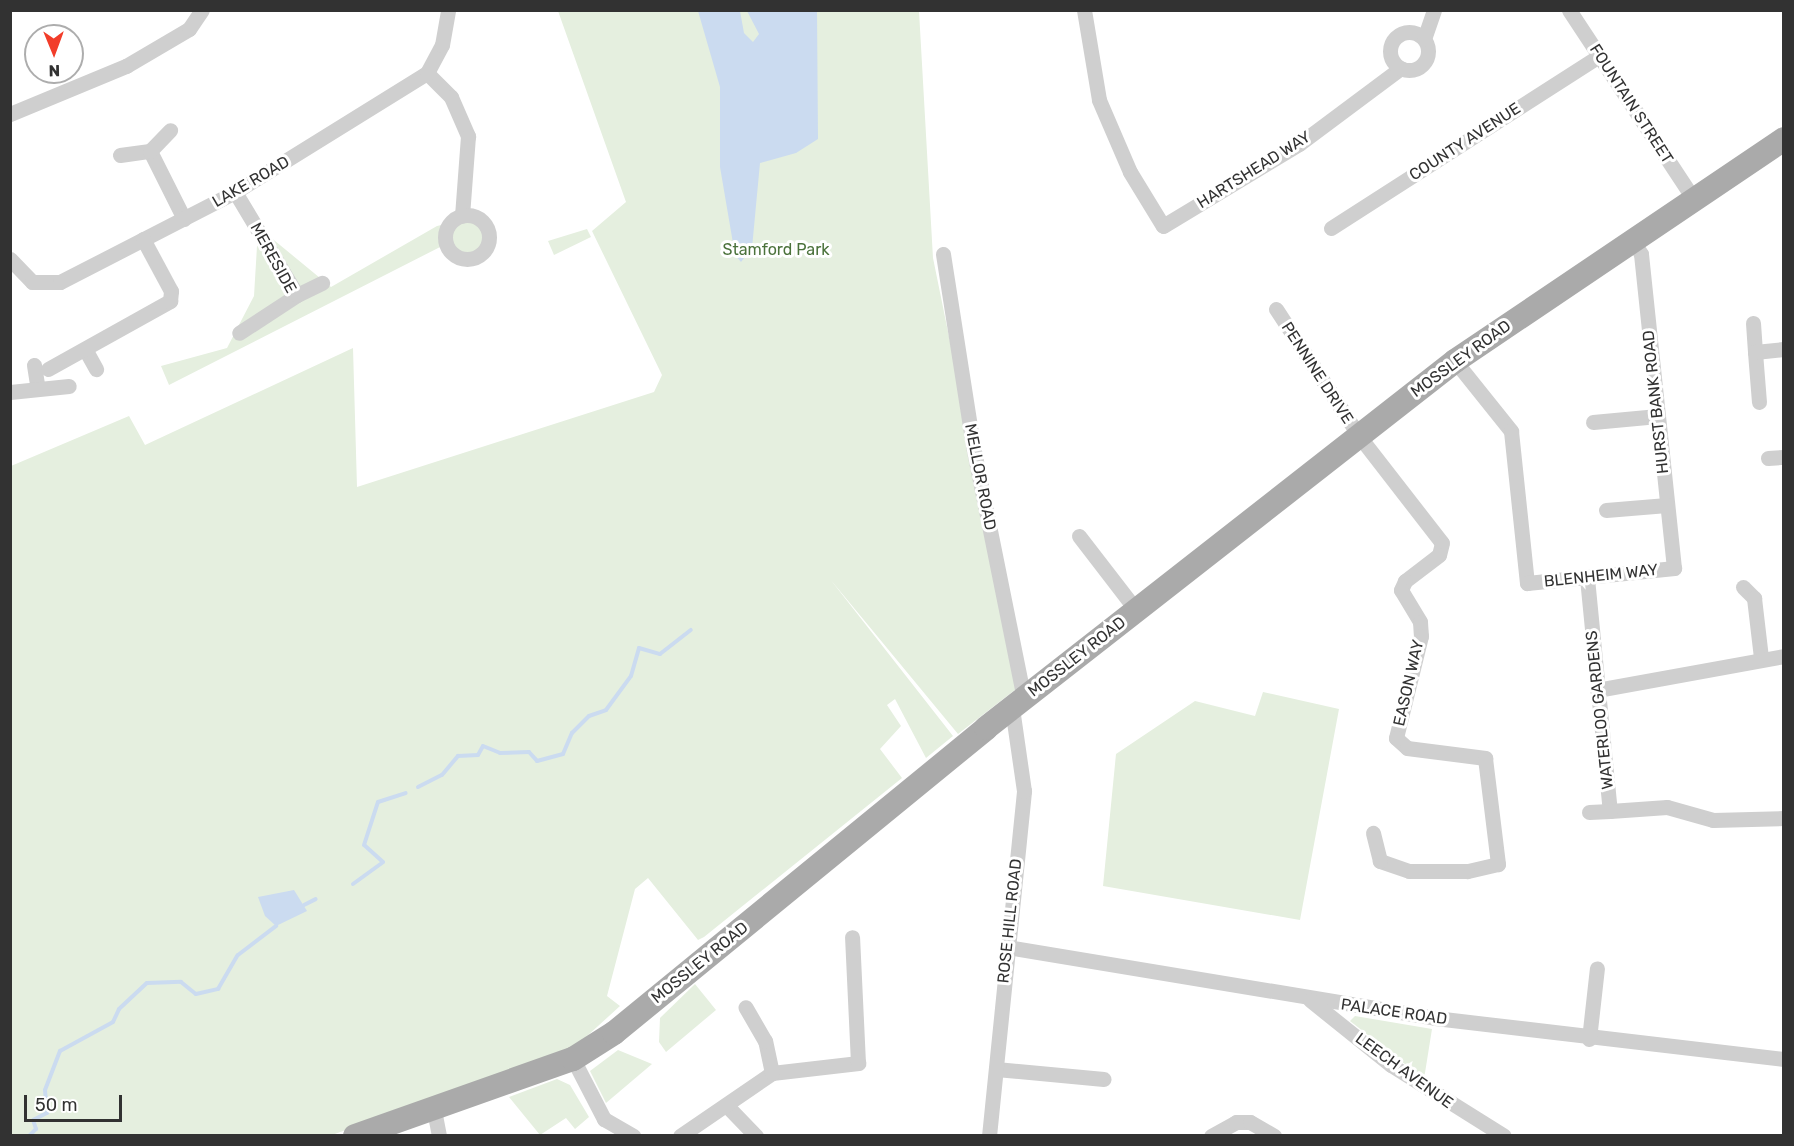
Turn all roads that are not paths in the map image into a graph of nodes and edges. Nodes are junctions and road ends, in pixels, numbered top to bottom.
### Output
1 (202, 10) edge
2 (448, 10) edge
3 (1084, 10) edge
4 (1434, 10) edge
5 (1569, 10) edge
6 (1424, 39) junction
7 (1599, 56) junction
8 (1401, 68) junction
9 (428, 73) junction
10 (10, 114) edge
11 (170, 130) dead end
12 (1784, 139) edge
13 (150, 151) junction
14 (120, 154) dead end
15 (235, 192) junction
16 (1693, 198) junction
17 (462, 216) dead end
18 (184, 219) junction
19 (1331, 228) dead end
20 (143, 238) junction
21 (1632, 239) junction
22 (943, 254) dead end
23 (11, 260) edge
24 (322, 284) dead end
25 (297, 295) junction
26 (1275, 309) dead end
27 (1753, 324) dead end
28 (239, 333) dead end
29 (85, 349) junction
30 (1784, 349) edge
31 (1755, 352) junction
32 (1455, 361) junction
33 (96, 369) dead end
34 (69, 386) dead end
35 (38, 389) junction
36 (10, 392) edge
37 (1759, 402) dead end
38 (1658, 416) junction
39 (1593, 422) dead end
40 (1359, 436) junction
41 (1667, 505) junction
42 (1606, 510) dead end
43 (1079, 536) dead end
44 (1674, 568) joint
45 (1587, 578) junction
46 (1743, 587) dead end
47 (1136, 610) junction
48 (1784, 656) edge
49 (1761, 658) junction
50 (1598, 690) junction
51 (1018, 704) junction
52 (1610, 811) junction
53 (1589, 812) dead end
54 (1784, 818) edge
55 (1373, 833) dead end
56 (852, 937) dead end
57 (1007, 947) junction
58 (1597, 969) dead end
59 (1308, 999) junction
60 (745, 1007) dead end
61 (1589, 1039) junction
62 (573, 1059) junction
63 (1784, 1059) edge
64 (996, 1069) junction
65 (772, 1073) junction
66 (1104, 1079) dead end
67 (727, 1106) junction
68 (434, 1110) junction
69 (355, 1136) edge
70 (439, 1136) edge
71 (634, 1136) edge
72 (680, 1136) edge
73 (756, 1136) edge
74 (989, 1136) edge
75 (1211, 1136) edge
76 (1274, 1136) edge
77 (1504, 1136) edge

1 - 10 street
2 - 9 street
3 - 8 street, HARTSHEAD WAY
4 - 6 street
5 - 7 street, FOUNTAIN STREET
6 - 8 street
6 - 8 street
7 - 16 street, FOUNTAIN STREET
7 - 19 street, COUNTY AVENUE
9 - 15 street, LAKE ROAD
9 - 17 street
11 - 13 street
12 - 16 main road, MOSSLEY ROAD
13 - 14 street
13 - 18 street
15 - 18 street, LAKE ROAD
15 - 25 street, MERESIDE
16 - 21 main road, MOSSLEY ROAD
18 - 20 street, LAKE ROAD
20 - 23 street, LAKE ROAD
20 - 29 street
21 - 32 main road, MOSSLEY ROAD
21 - 38 street, HURST BANK ROAD
22 - 51 street, MELLOR ROAD
24 - 25 street
25 - 28 street, MERESIDE
26 - 40 street, PENNINE DRIVE
27 - 31 street
29 - 33 street
29 - 35 street
30 - 31 street
31 - 37 street
32 - 40 main road, MOSSLEY ROAD
32 - 45 street, BLENHEIM WAY
34 - 35 street
35 - 36 street
38 - 39 street
38 - 41 street, HURST BANK ROAD
40 - 47 main road, MOSSLEY ROAD
40 - 55 street, EASON WAY
41 - 42 street
41 - 44 street, HURST BANK ROAD
43 - 47 street
44 - 45 street, BLENHEIM WAY
45 - 50 street, WATERLOO GARDENS
46 - 49 street
47 - 51 main road, MOSSLEY ROAD
48 - 49 street
49 - 50 street
50 - 52 street, WATERLOO GARDENS
51 - 57 street, ROSE HILL ROAD
51 - 62 main road, MOSSLEY ROAD
52 - 53 street
52 - 54 street, WATERLOO GARDENS
56 - 65 street
57 - 59 street, PALACE ROAD
57 - 64 street, ROSE HILL ROAD
58 - 61 street
59 - 61 street, PALACE ROAD
59 - 77 street, LEECH AVENUE
60 - 65 street
61 - 63 street, PALACE ROAD
62 - 68 main road, MOSSLEY ROAD
62 - 71 street
64 - 66 street
64 - 74 street, ROSE HILL ROAD
65 - 67 street
67 - 72 street
67 - 73 street
68 - 69 main road, MOSSLEY ROAD
68 - 70 street
75 - 76 street

